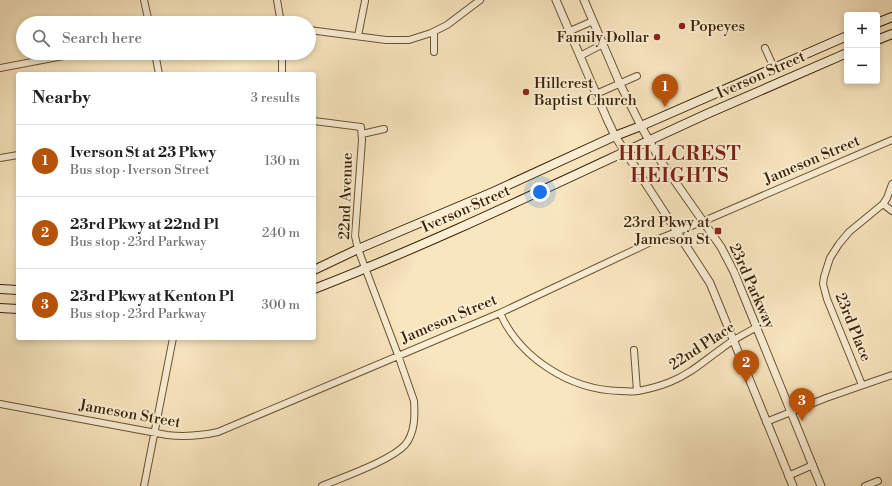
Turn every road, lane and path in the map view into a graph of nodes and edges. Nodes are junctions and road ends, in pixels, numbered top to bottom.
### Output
1 (144, 0) edge
2 (277, 0) edge
3 (556, 0) edge
4 (584, 0) edge
5 (364, 1) edge
6 (478, 1) edge
7 (147, 16) edge
8 (280, 16) edge
9 (892, 17) edge
10 (593, 21) junction
11 (880, 22) edge
12 (316, 31) edge
13 (434, 32) junction
14 (570, 32) junction
15 (892, 34) edge
16 (358, 36) junction
17 (844, 37) edge
18 (880, 39) edge
19 (602, 44) junction
20 (765, 48) dead end
21 (434, 52) dead end
22 (844, 54) edge
23 (580, 56) junction
24 (42, 60) edge
25 (156, 60) edge
26 (282, 60) edge
27 (0, 68) edge
28 (774, 68) junction
29 (159, 72) edge
30 (282, 72) edge
31 (637, 76) dead end
32 (620, 84) junction
33 (596, 94) junction
34 (316, 121) edge
35 (641, 126) junction
36 (384, 129) dead end
37 (361, 130) junction
38 (615, 136) junction
39 (892, 140) edge
40 (650, 141) junction
41 (626, 152) junction
42 (16, 155) edge
43 (0, 158) edge
44 (892, 184) edge
45 (883, 204) junction
46 (892, 211) edge
47 (704, 221) junction
48 (677, 231) junction
49 (358, 250) junction
50 (316, 269) edge
51 (365, 269) junction
52 (316, 288) edge
53 (0, 289) edge
54 (16, 290) edge
55 (0, 308) edge
56 (16, 309) edge
57 (500, 313) junction
58 (757, 327) junction
59 (173, 340) edge
60 (733, 340) junction
61 (634, 350) dead end
62 (398, 355) junction
63 (892, 375) edge
64 (862, 385) junction
65 (637, 391) junction
66 (0, 404) edge
67 (792, 412) junction
68 (766, 422) junction
69 (154, 432) junction
70 (812, 465) junction
71 (788, 476) junction
72 (878, 481) dead end
73 (144, 486) edge
74 (322, 486) edge
75 (793, 486) edge
76 (821, 486) edge
77 (865, 486) edge

1 - 7 street
2 - 8 street
3 - 14 street
4 - 10 street, 23rd Parkway
5 - 16 street
6 - 13 street
9 - 11 main road
10 - 14 street
10 - 19 street, 23rd Parkway
12 - 16 street
13 - 16 street
13 - 21 street
14 - 23 street
15 - 18 main road
17 - 28 main road, Iverson Street
19 - 23 street
19 - 32 street, 23rd Parkway
20 - 28 street
22 - 40 main road, Iverson Street
23 - 33 street
24 - 27 street
25 - 29 street
26 - 30 street
28 - 35 main road, Iverson Street
31 - 32 street
32 - 33 street
32 - 35 street, 23rd Parkway
33 - 38 street
34 - 37 street
35 - 38 main road, Iverson Street
35 - 40 street, 23rd Parkway
36 - 37 street
37 - 49 street, 22nd Avenue
38 - 41 street
38 - 49 main road, Iverson Street
39 - 47 street, Jameson Street
40 - 41 main road, Iverson Street
40 - 47 street, 23rd Parkway
41 - 48 street
41 - 51 main road, Iverson Street
42 - 43 street
44 - 45 street, 23rd Place
45 - 46 street
45 - 64 street, 23rd Place
47 - 48 street, Jameson Street
47 - 58 street, 23rd Parkway
48 - 57 street, Jameson Street
48 - 60 street
49 - 50 main road, Iverson Street
49 - 51 street, 22nd Avenue
51 - 52 main road, Iverson Street
51 - 62 street, 22nd Avenue
53 - 54 main road
55 - 56 main road
57 - 62 street, Jameson Street
57 - 65 street, 22nd Place
58 - 60 street, 22nd Place
58 - 67 street, 23rd Parkway
59 - 69 street
60 - 65 street, 22nd Place
60 - 68 street
61 - 65 street
62 - 69 street, Jameson Street
62 - 74 street, 22nd Avenue
63 - 64 street
64 - 67 street
66 - 69 street, Jameson Street
67 - 68 street
67 - 70 street, 23rd Parkway
68 - 71 street
69 - 73 street
70 - 71 street
70 - 76 street, 23rd Parkway
71 - 75 street
72 - 77 street

